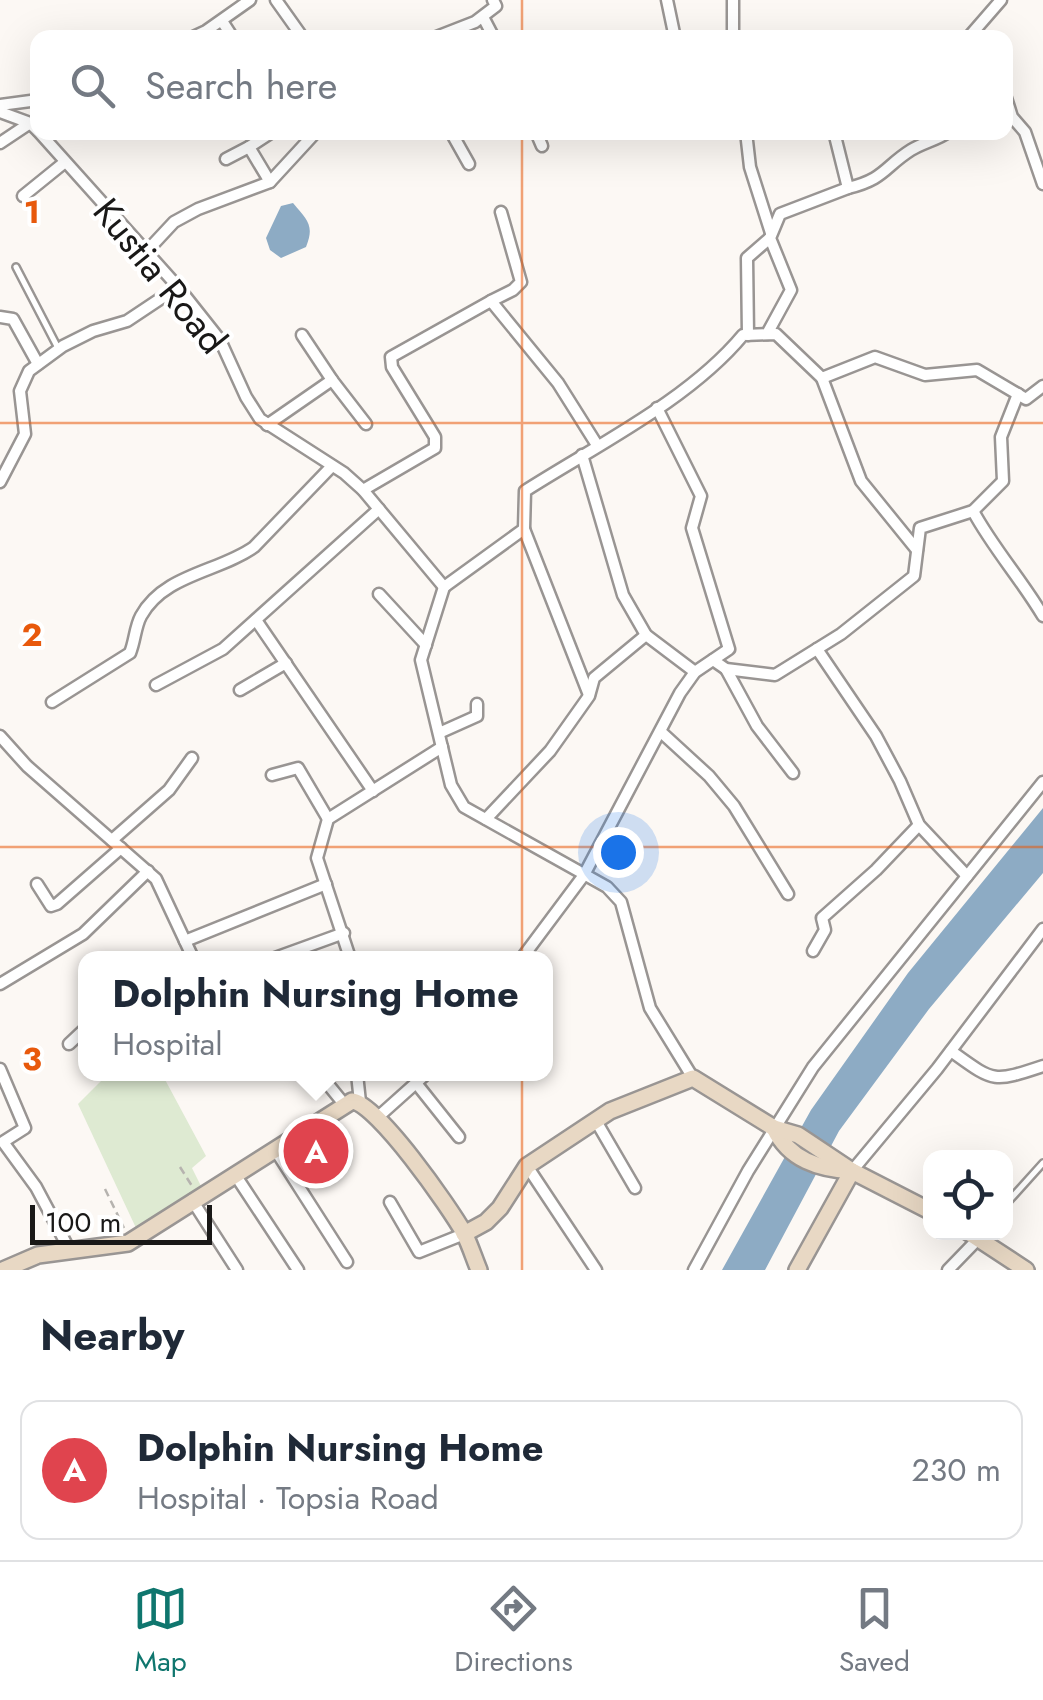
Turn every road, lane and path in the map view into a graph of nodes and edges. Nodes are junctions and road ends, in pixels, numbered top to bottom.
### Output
1 (250, 0) edge
2 (276, 0) edge
3 (493, 0) edge
4 (667, 0) edge
5 (734, 0) edge
6 (1001, 0) edge
7 (483, 17) junction
8 (222, 20) junction
9 (205, 30) edge
10 (228, 30) edge
11 (297, 30) edge
12 (453, 30) edge
13 (490, 30) edge
14 (673, 30) edge
15 (733, 30) edge
16 (977, 30) edge
17 (30, 102) edge
18 (0, 109) edge
19 (1013, 118) edge
20 (30, 126) edge
21 (30, 131) edge
22 (46, 140) edge
23 (260, 140) edge
24 (309, 140) edge
25 (456, 140) edge
26 (539, 140) edge
27 (747, 140) edge
28 (836, 140) edge
29 (930, 140) edge
30 (0, 143) edge
31 (542, 146) dead end
32 (249, 147) junction
33 (226, 159) dead end
34 (65, 162) junction
35 (469, 164) dead end
36 (270, 182) junction
37 (1043, 184) edge
38 (848, 188) junction
39 (23, 196) dead end
40 (500, 212) dead end
41 (770, 236) junction
42 (146, 252) junction
43 (16, 267) dead end
44 (178, 287) junction
45 (492, 300) junction
46 (0, 318) edge
47 (768, 334) junction
48 (302, 335) dead end
49 (748, 335) junction
50 (59, 349) junction
51 (38, 364) junction
52 (822, 378) junction
53 (332, 380) junction
54 (1043, 386) edge
55 (1018, 394) junction
56 (657, 408) junction
57 (366, 424) dead end
58 (267, 425) junction
59 (597, 445) junction
60 (582, 455) junction
61 (332, 466) junction
62 (1, 475) edge
63 (362, 490) junction
64 (379, 508) junction
65 (972, 511) junction
66 (524, 528) junction
67 (917, 550) junction
68 (444, 587) junction
69 (379, 594) dead end
70 (1043, 616) edge
71 (256, 620) junction
72 (646, 635) junction
73 (426, 645) junction
74 (817, 649) junction
75 (713, 660) junction
76 (286, 663) junction
77 (726, 669) junction
78 (695, 672) junction
79 (156, 685) dead end
80 (240, 690) dead end
81 (589, 696) junction
82 (52, 702) dead end
83 (477, 704) dead end
84 (661, 732) junction
85 (439, 733) junction
86 (0, 736) edge
87 (442, 747) junction
88 (192, 758) dead end
89 (793, 773) dead end
90 (272, 775) dead end
91 (1043, 782) edge
92 (373, 791) junction
93 (486, 819) junction
94 (328, 820) junction
95 (919, 824) junction
96 (116, 844) junction
97 (148, 871) junction
98 (584, 875) junction
99 (966, 876) junction
100 (38, 884) dead end
101 (326, 884) junction
102 (788, 894) dead end
103 (1043, 929) edge
104 (344, 932) junction
105 (187, 951) edge
106 (189, 951) edge
107 (293, 951) edge
108 (348, 951) edge
109 (527, 951) edge
110 (813, 952) dead end
111 (0, 984) edge
112 (78, 1036) edge
113 (69, 1044) dead end
114 (950, 1051) junction
115 (1043, 1066) edge
116 (0, 1069) edge
117 (693, 1078) junction
118 (327, 1081) edge
119 (356, 1081) edge
120 (416, 1083) joint
121 (352, 1103) junction
122 (378, 1118) junction
123 (596, 1121) junction
124 (774, 1128) junction
125 (459, 1137) dead end
126 (276, 1151) junction
127 (1043, 1163) edge
128 (527, 1166) junction
129 (180, 1167) dead end
130 (852, 1170) junction
131 (236, 1176) junction
132 (635, 1188) dead end
133 (105, 1189) dead end
134 (1013, 1196) edge
135 (195, 1198) junction
136 (390, 1202) dead end
137 (923, 1207) edge
138 (464, 1234) junction
139 (970, 1240) edge
140 (981, 1240) edge
141 (131, 1241) junction
142 (69, 1249) junction
143 (348, 1262) dead end
144 (3, 1270) edge
145 (237, 1270) edge
146 (298, 1270) edge
147 (480, 1270) edge
148 (596, 1270) edge
149 (694, 1270) edge
150 (797, 1270) edge
151 (948, 1270) edge
152 (1026, 1270) edge

1 - 8 street
2 - 11 street
3 - 7 street
4 - 14 street
5 - 15 street
6 - 16 street
7 - 12 street
7 - 13 street
8 - 9 street
8 - 10 street
17 - 18 street
18 - 20 street, Kustia Road
19 - 37 street
21 - 30 street
22 - 34 street, Kustia Road
23 - 32 street
24 - 36 street
25 - 35 street
26 - 31 street
27 - 41 street
28 - 38 street
29 - 38 street
32 - 33 street
32 - 36 street
34 - 39 street
34 - 42 street, Kustia Road
36 - 42 street
38 - 41 street
40 - 45 street
41 - 47 street
41 - 49 street
42 - 44 street, Kustia Road
43 - 50 lane
44 - 50 street
44 - 58 street, Kustia Road
45 - 59 street
45 - 63 street
46 - 51 street
47 - 49 street
47 - 52 street
48 - 53 street
49 - 56 street
50 - 51 street
51 - 62 street
52 - 55 street
52 - 67 street
53 - 57 street
53 - 58 street
54 - 55 street
55 - 65 street
56 - 59 street
56 - 75 street
58 - 61 street, Kustia Road
59 - 60 street
60 - 66 street
60 - 72 street
61 - 63 street, Kustia Road
61 - 82 street
63 - 64 street, Kustia Road
64 - 68 street, Kustia Road
64 - 71 street
65 - 67 street
65 - 70 street
66 - 68 street
66 - 81 street
67 - 74 street
68 - 73 street
69 - 73 street
71 - 76 street
71 - 79 street
72 - 78 street
72 - 81 street
73 - 85 street
74 - 77 street
74 - 95 street
75 - 77 street
75 - 78 street
76 - 80 street
76 - 92 street
77 - 89 street
78 - 84 street
81 - 93 street
83 - 85 street
84 - 98 street
84 - 102 street
85 - 87 street
86 - 96 street
87 - 92 street
87 - 93 street
88 - 96 street
90 - 94 street
91 - 99 street
92 - 94 street
93 - 98 street
94 - 101 street
95 - 99 street
95 - 110 street
96 - 97 street
96 - 100 street
97 - 105 street
97 - 111 street
98 - 109 street
98 - 117 street
99 - 124 street
101 - 104 street
101 - 106 street
103 - 114 street
104 - 107 street
104 - 108 street
112 - 113 street
114 - 115 street
114 - 130 street
116 - 142 street
117 - 123 street
117 - 124 street
118 - 121 street
119 - 121 street
120 - 122 street
120 - 125 street
121 - 122 street
121 - 126 street
122 - 138 street
123 - 128 street
123 - 132 street
124 - 130 street
124 - 130 street
124 - 149 street
126 - 131 street
126 - 143 street
127 - 134 lane
128 - 138 street
128 - 148 street
129 - 135 path
130 - 137 street
130 - 150 street
131 - 135 street
131 - 146 street
133 - 141 path
135 - 141 street
135 - 145 street
136 - 138 street
138 - 147 street
139 - 151 street
140 - 152 street
141 - 142 street
142 - 144 street

